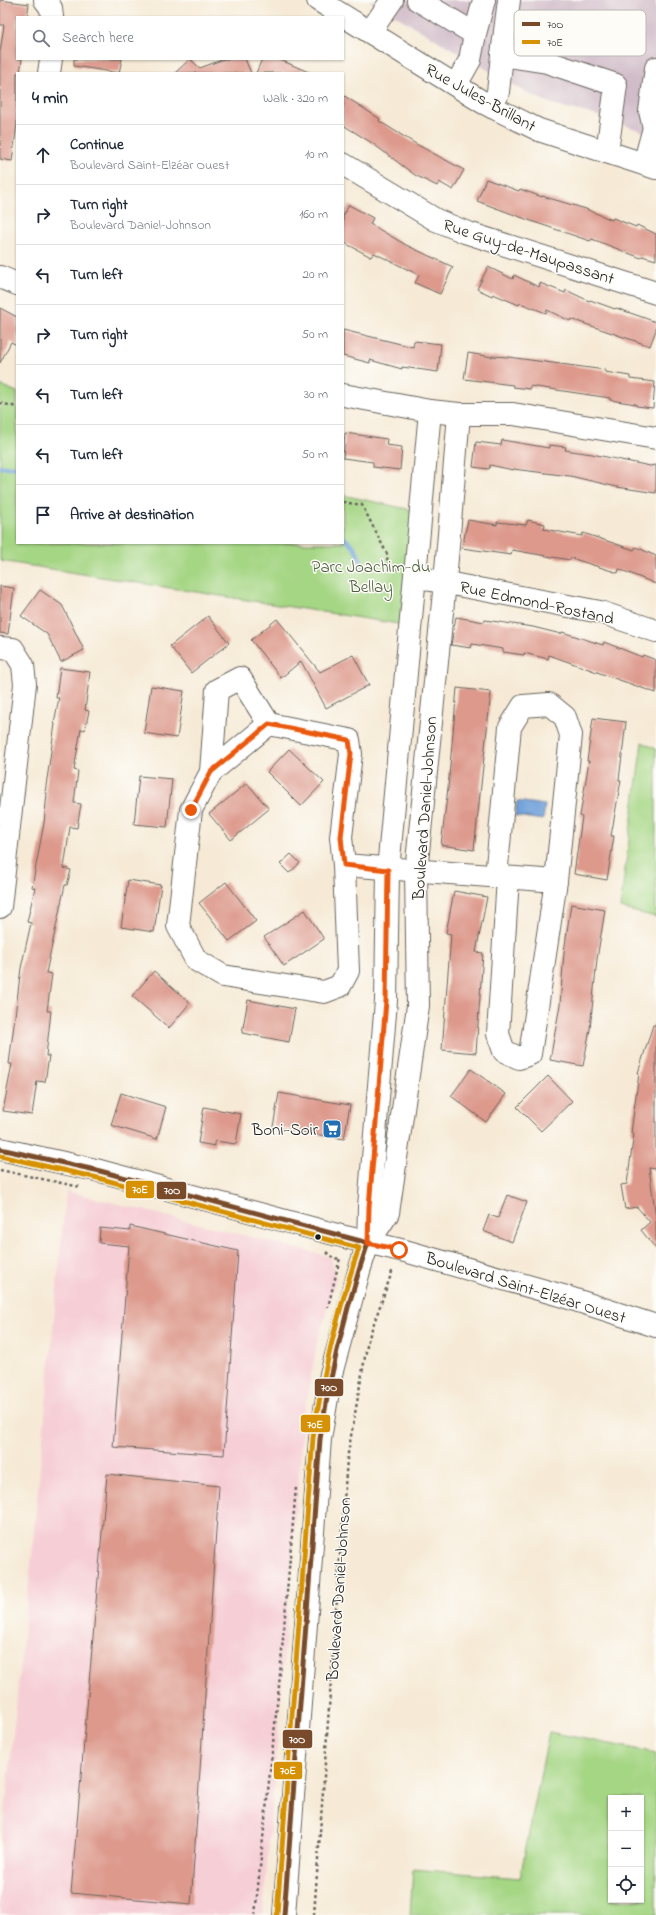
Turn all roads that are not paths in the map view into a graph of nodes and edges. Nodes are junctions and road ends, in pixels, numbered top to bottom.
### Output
1 (45, 0) edge
2 (392, 0) edge
3 (418, 0) edge
4 (484, 0) edge
5 (509, 0) edge
6 (330, 3) edge
7 (52, 16) edge
8 (370, 32) junction
9 (476, 34) junction
10 (502, 56) junction
11 (51, 60) edge
12 (656, 68) edge
13 (49, 72) edge
14 (456, 85) junction
15 (492, 107) junction
16 (655, 128) edge
17 (607, 152) junction
18 (344, 165) edge
19 (650, 166) edge
20 (0, 277) edge
21 (16, 284) edge
22 (656, 293) edge
23 (344, 395) edge
24 (430, 410) junction
25 (459, 414) junction
26 (656, 438) edge
27 (416, 578) junction
28 (445, 582) junction
29 (656, 631) edge
30 (0, 648) edge
31 (269, 724) junction
32 (211, 772) junction
33 (344, 865) junction
34 (388, 870) junction
35 (416, 872) junction
36 (502, 877) junction
37 (556, 881) junction
38 (0, 907) edge
39 (0, 1149) edge
40 (368, 1243) junction
41 (656, 1326) edge
42 (284, 1915) edge

1 - 7 street
2 - 8 street
3 - 9 street
4 - 9 street
5 - 10 street
6 - 8 street, Rue Jules-Brillant
8 - 14 street, Rue Jules-Brillant
9 - 14 street
10 - 15 street
10 - 17 street
11 - 13 street
12 - 16 street
14 - 15 street, Rue Jules-Brillant
15 - 17 street, Rue Jules-Brillant
16 - 19 street
17 - 19 street, Rue Jules-Brillant
18 - 22 street, Rue Guy-de-Maupassant
20 - 21 street
23 - 24 street
24 - 25 street
24 - 27 street, Boulevard Daniel-Johnson
25 - 26 street
25 - 28 street, Boulevard Daniel-Johnson
27 - 28 street, Rue Edmond-Rostand
27 - 34 street, Boulevard Daniel-Johnson
28 - 29 street, Rue Edmond-Rostand
28 - 35 street, Boulevard Daniel-Johnson
30 - 38 street
31 - 32 street
31 - 32 street
31 - 33 street
32 - 33 street
33 - 34 street
34 - 35 street
34 - 40 street, Boulevard Daniel-Johnson
35 - 36 street
35 - 40 street, Boulevard Daniel-Johnson
36 - 37 street
36 - 37 street
36 - 37 street
39 - 40 street, Boulevard Saint-Elzéar Ouest
40 - 41 street, Boulevard Saint-Elzéar Ouest
40 - 42 street, Boulevard Daniel-Johnson

